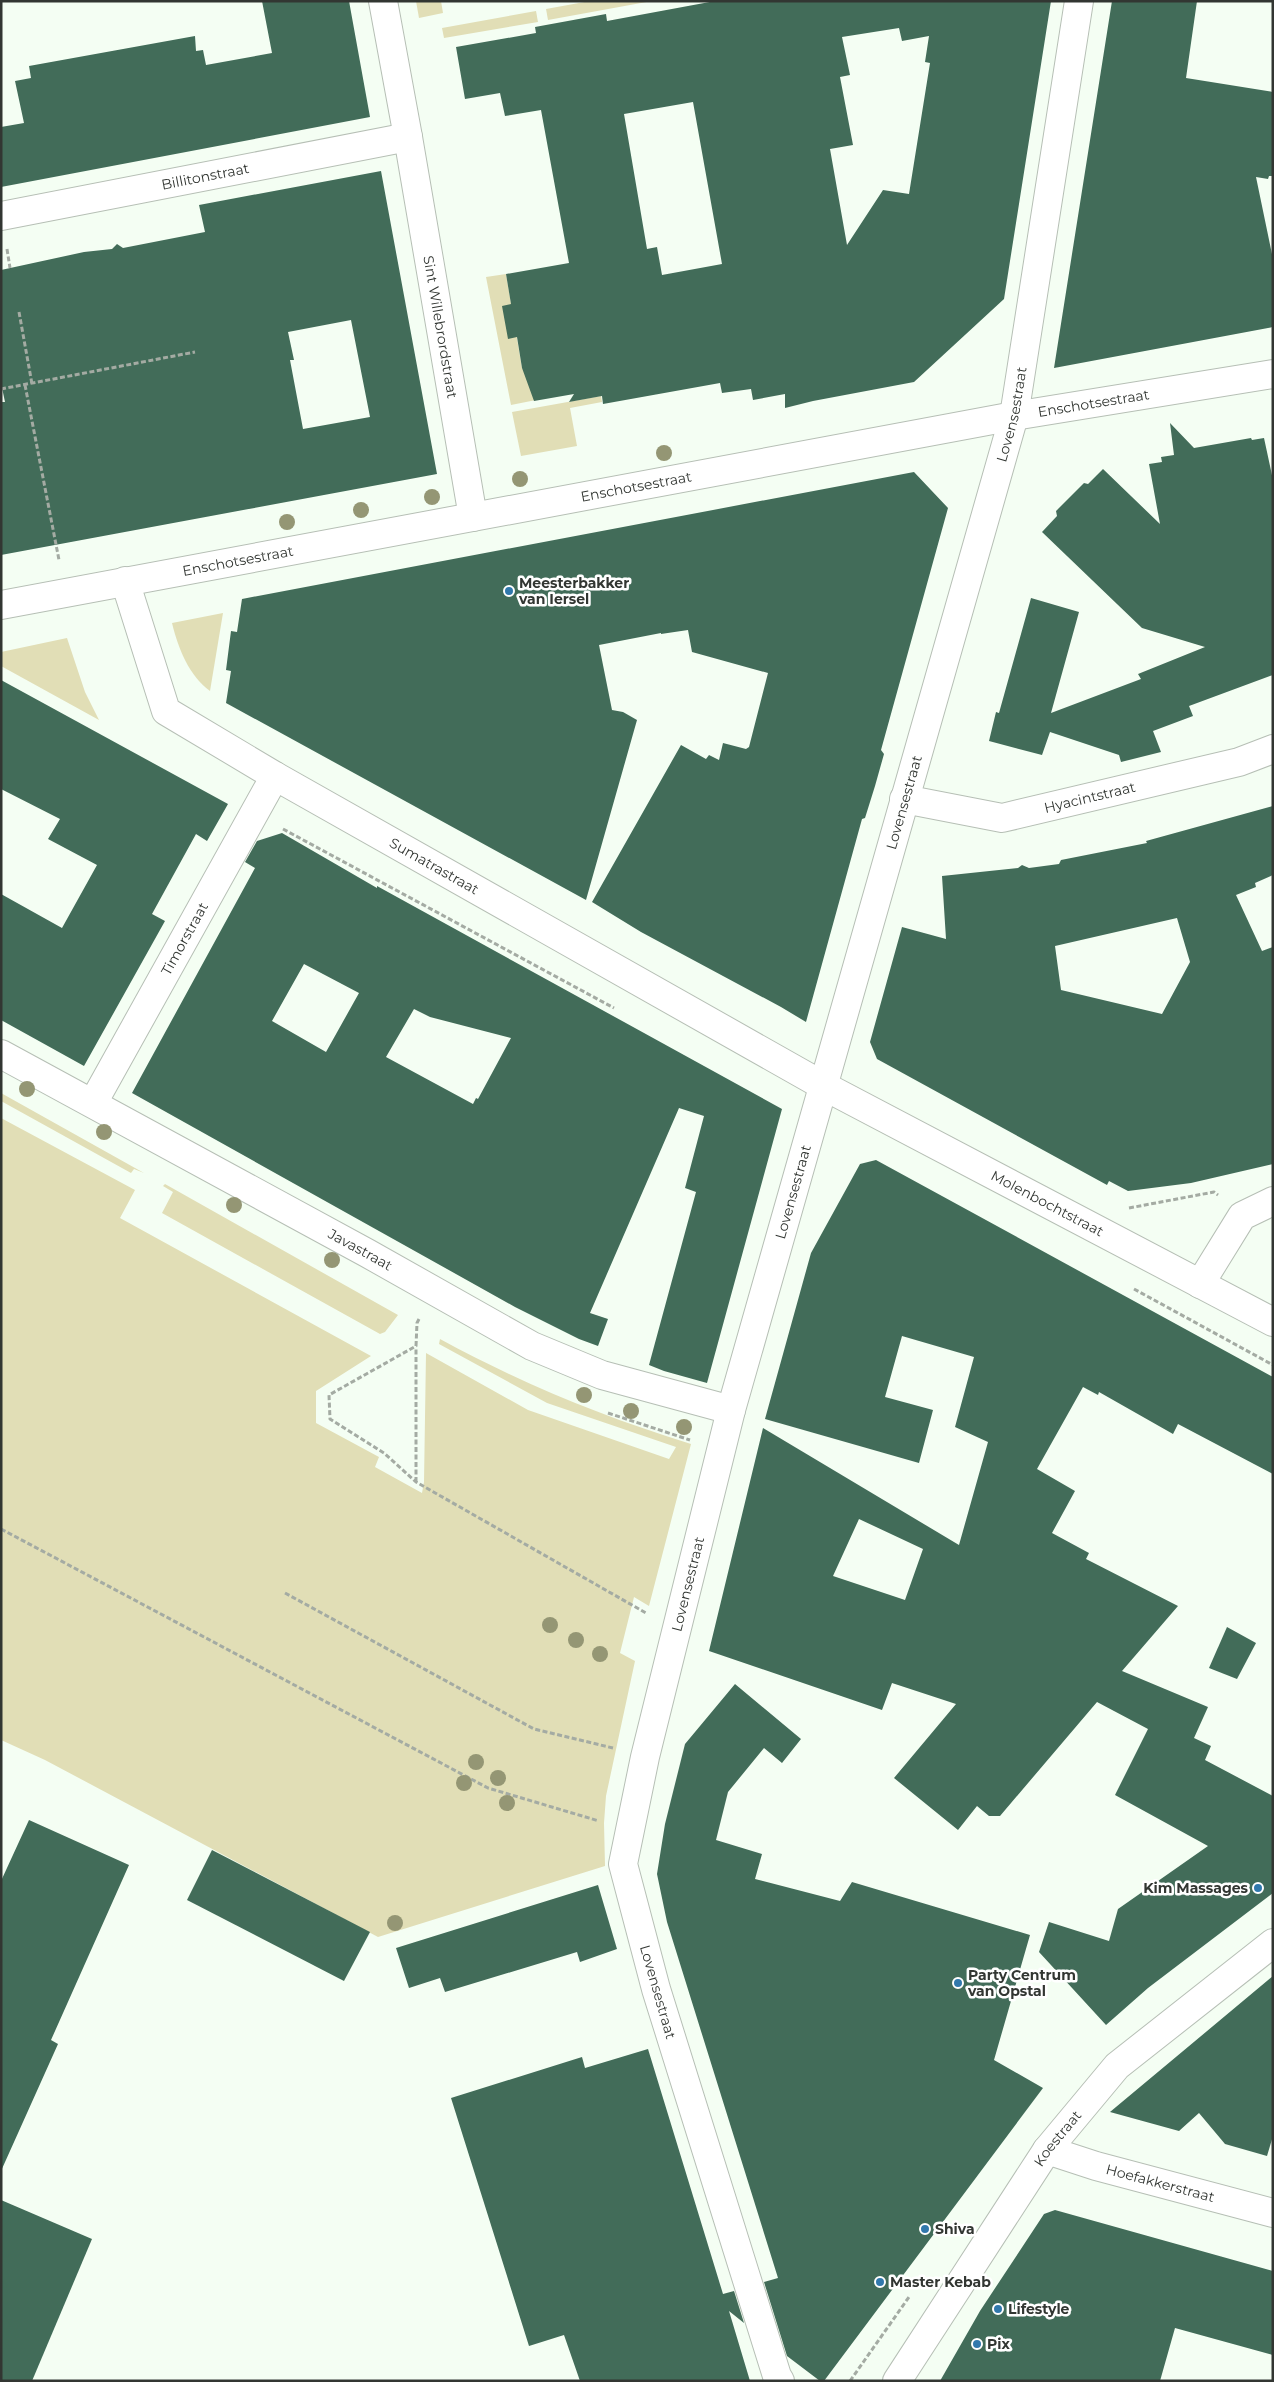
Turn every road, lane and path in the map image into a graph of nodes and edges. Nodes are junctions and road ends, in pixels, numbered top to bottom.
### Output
1 (383, 1) edge
2 (1079, 1) edge
3 (408, 137) junction
4 (1, 216) edge
5 (19, 312) dead end
6 (195, 352) dead end
7 (1273, 374) edge
8 (32, 384) junction
9 (25, 385) junction
10 (1, 389) edge
11 (1014, 416) junction
12 (473, 517) junction
13 (125, 581) junction
14 (65, 593) junction
15 (1, 605) edge
16 (1273, 749) edge
17 (275, 776) junction
18 (904, 799) junction
19 (1, 1054) edge
20 (822, 1085) junction
21 (93, 1103) junction
22 (1273, 1201) edge
23 (1121, 1210) dead end
24 (1242, 1216) junction
25 (1200, 1284) junction
26 (435, 1290) junction
27 (1273, 1322) edge
28 (416, 1346) junction
29 (731, 1410) junction
30 (416, 1482) junction
31 (1, 1529) edge
32 (285, 1593) dead end
33 (676, 1626) junction
34 (645, 1757) junction
35 (629, 1827) junction
36 (1273, 1943) edge
37 (1046, 2150) junction
38 (1273, 2213) edge
39 (779, 2378) edge
40 (896, 2381) edge

1 - 3 street, Sint Willebrordstraat
2 - 11 street, Lovensestraat
3 - 4 street, Billitonstraat
3 - 12 street, Sint Willebrordstraat
5 - 8 path
6 - 8 path
7 - 11 street, Enschotsestraat
8 - 9 path
9 - 10 path
9 - 14 path
11 - 12 street, Enschotsestraat
11 - 18 street, Lovensestraat
12 - 13 street, Enschotsestraat
13 - 14 street, Enschotsestraat
13 - 17 street, Sumatrastraat
14 - 15 street, Enschotsestraat
16 - 18 street, Hyacintstraat
17 - 20 street, Sumatrastraat
17 - 21 street, Timorstraat
18 - 20 street, Lovensestraat
19 - 21 street, Javastraat
20 - 25 street, Molenbochtstraat
20 - 29 street, Lovensestraat
21 - 26 street, Javastraat
22 - 24 street
23 - 24 path
24 - 25 street
25 - 27 street, Molenbochtstraat
26 - 28 path
26 - 29 street, Javastraat
28 - 30 path
28 - 30 path
29 - 33 street, Lovensestraat
30 - 33 path
31 - 35 path
32 - 34 path
33 - 34 street, Lovensestraat
34 - 35 street, Lovensestraat
35 - 39 street, Lovensestraat
36 - 37 street, Koestraat
37 - 38 street, Hoefakkerstraat
37 - 40 street, Koestraat

